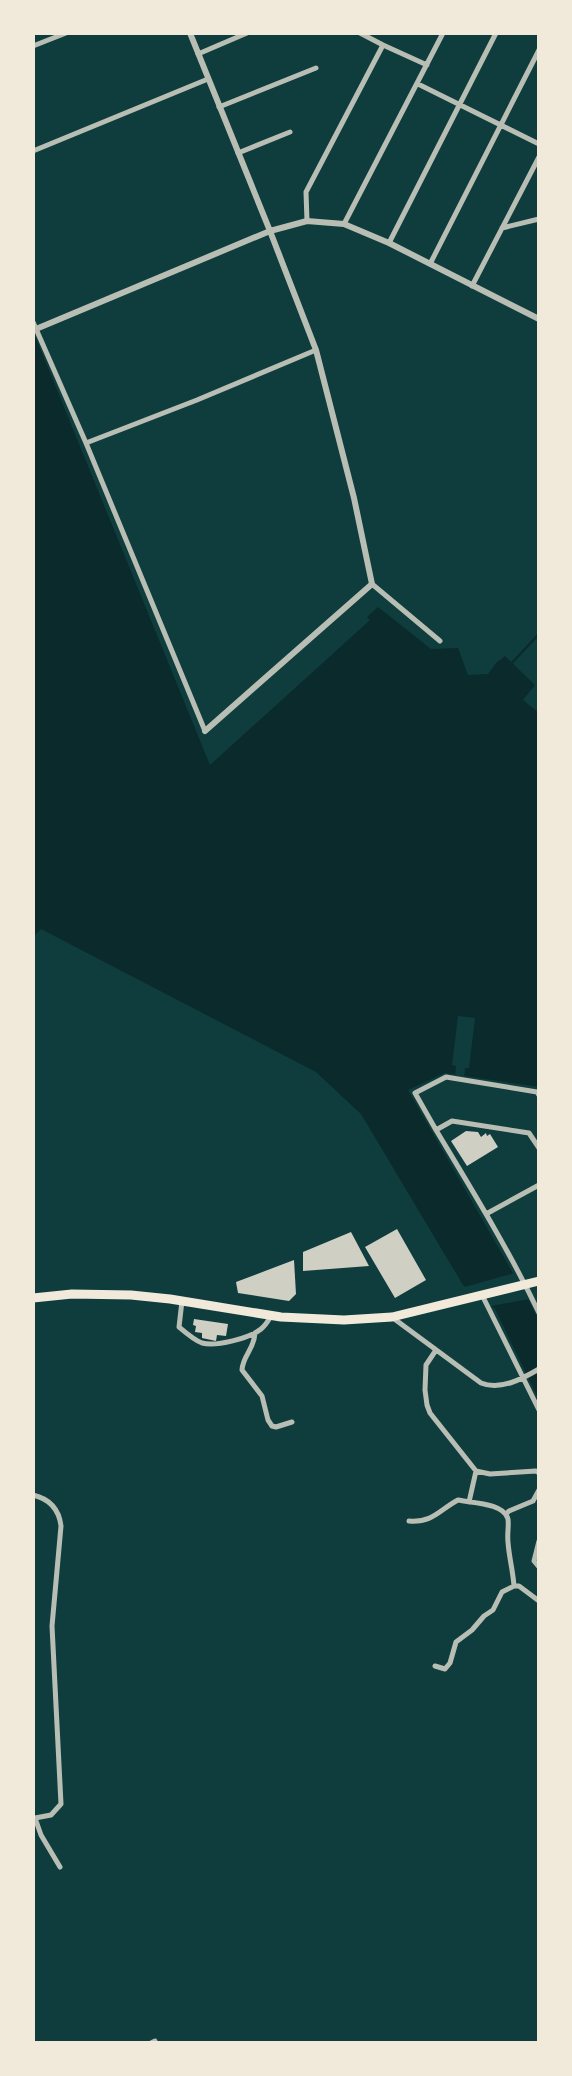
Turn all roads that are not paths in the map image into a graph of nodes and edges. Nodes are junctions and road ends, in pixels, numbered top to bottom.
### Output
1 (66, 33) edge
2 (190, 33) edge
3 (247, 33) edge
4 (360, 33) edge
5 (443, 33) edge
6 (496, 33) edge
7 (383, 45) junction
8 (33, 47) edge
9 (539, 50) edge
10 (198, 54) junction
11 (427, 65) junction
12 (316, 68) dead end
13 (208, 79) junction
14 (418, 84) junction
15 (460, 106) junction
16 (219, 107) junction
17 (500, 126) junction
18 (290, 132) dead end
19 (539, 144) edge
20 (33, 150) edge
21 (238, 153) junction
22 (539, 157) edge
23 (539, 219) edge
24 (307, 221) junction
25 (344, 224) junction
26 (502, 228) junction
27 (270, 232) junction
28 (389, 243) junction
29 (429, 264) junction
30 (472, 286) junction
31 (539, 319) edge
32 (34, 326) edge
33 (316, 350) junction
34 (86, 443) junction
35 (372, 584) junction
36 (440, 641) dead end
37 (205, 731) joint
38 (539, 1095) edge
39 (436, 1130) junction
40 (539, 1148) edge
41 (539, 1185) edge
42 (486, 1214) junction
43 (539, 1280) edge
44 (525, 1283) junction
45 (482, 1295) junction
46 (33, 1298) edge
47 (183, 1301) junction
48 (539, 1313) edge
49 (271, 1315) junction
50 (392, 1317) junction
51 (255, 1333) junction
52 (436, 1350) junction
53 (539, 1369) edge
54 (522, 1378) junction
55 (539, 1409) edge
56 (292, 1422) dead end
57 (476, 1471) junction
58 (539, 1473) edge
59 (539, 1490) edge
60 (33, 1495) edge
61 (469, 1502) junction
62 (506, 1514) junction
63 (409, 1521) dead end
64 (539, 1541) edge
65 (539, 1567) edge
66 (514, 1586) junction
67 (539, 1601) edge
68 (435, 1666) dead end
69 (60, 1867) dead end

1 - 8 street
2 - 10 street
3 - 10 street
4 - 7 street
5 - 11 street
6 - 15 street
7 - 11 street
7 - 24 street
9 - 17 street
10 - 13 street
11 - 14 street
12 - 16 street
13 - 16 street
13 - 20 street
14 - 15 street
14 - 25 street
15 - 17 street
15 - 28 street
16 - 21 street
17 - 19 street
17 - 29 street
18 - 21 street
21 - 27 street
22 - 26 street
23 - 26 street
24 - 25 street
24 - 27 street
25 - 28 street
26 - 30 street
27 - 32 street
27 - 33 street
28 - 29 street
29 - 30 street
30 - 31 street
32 - 34 street
33 - 34 street
33 - 35 street
34 - 37 street
35 - 36 street
35 - 37 street
38 - 39 street
39 - 40 street
39 - 42 street
41 - 42 street
42 - 44 street
43 - 44 highway
44 - 45 highway
44 - 48 street
45 - 50 highway
45 - 54 street
46 - 47 highway
47 - 49 highway
47 - 51 street
49 - 50 highway
49 - 51 street
50 - 52 street
51 - 56 street
52 - 54 street
52 - 57 street
53 - 54 street
54 - 55 street
57 - 58 street
57 - 61 street
59 - 62 street
60 - 69 street
61 - 62 street
61 - 63 street
62 - 66 street
64 - 65 street
66 - 67 street
66 - 68 street

